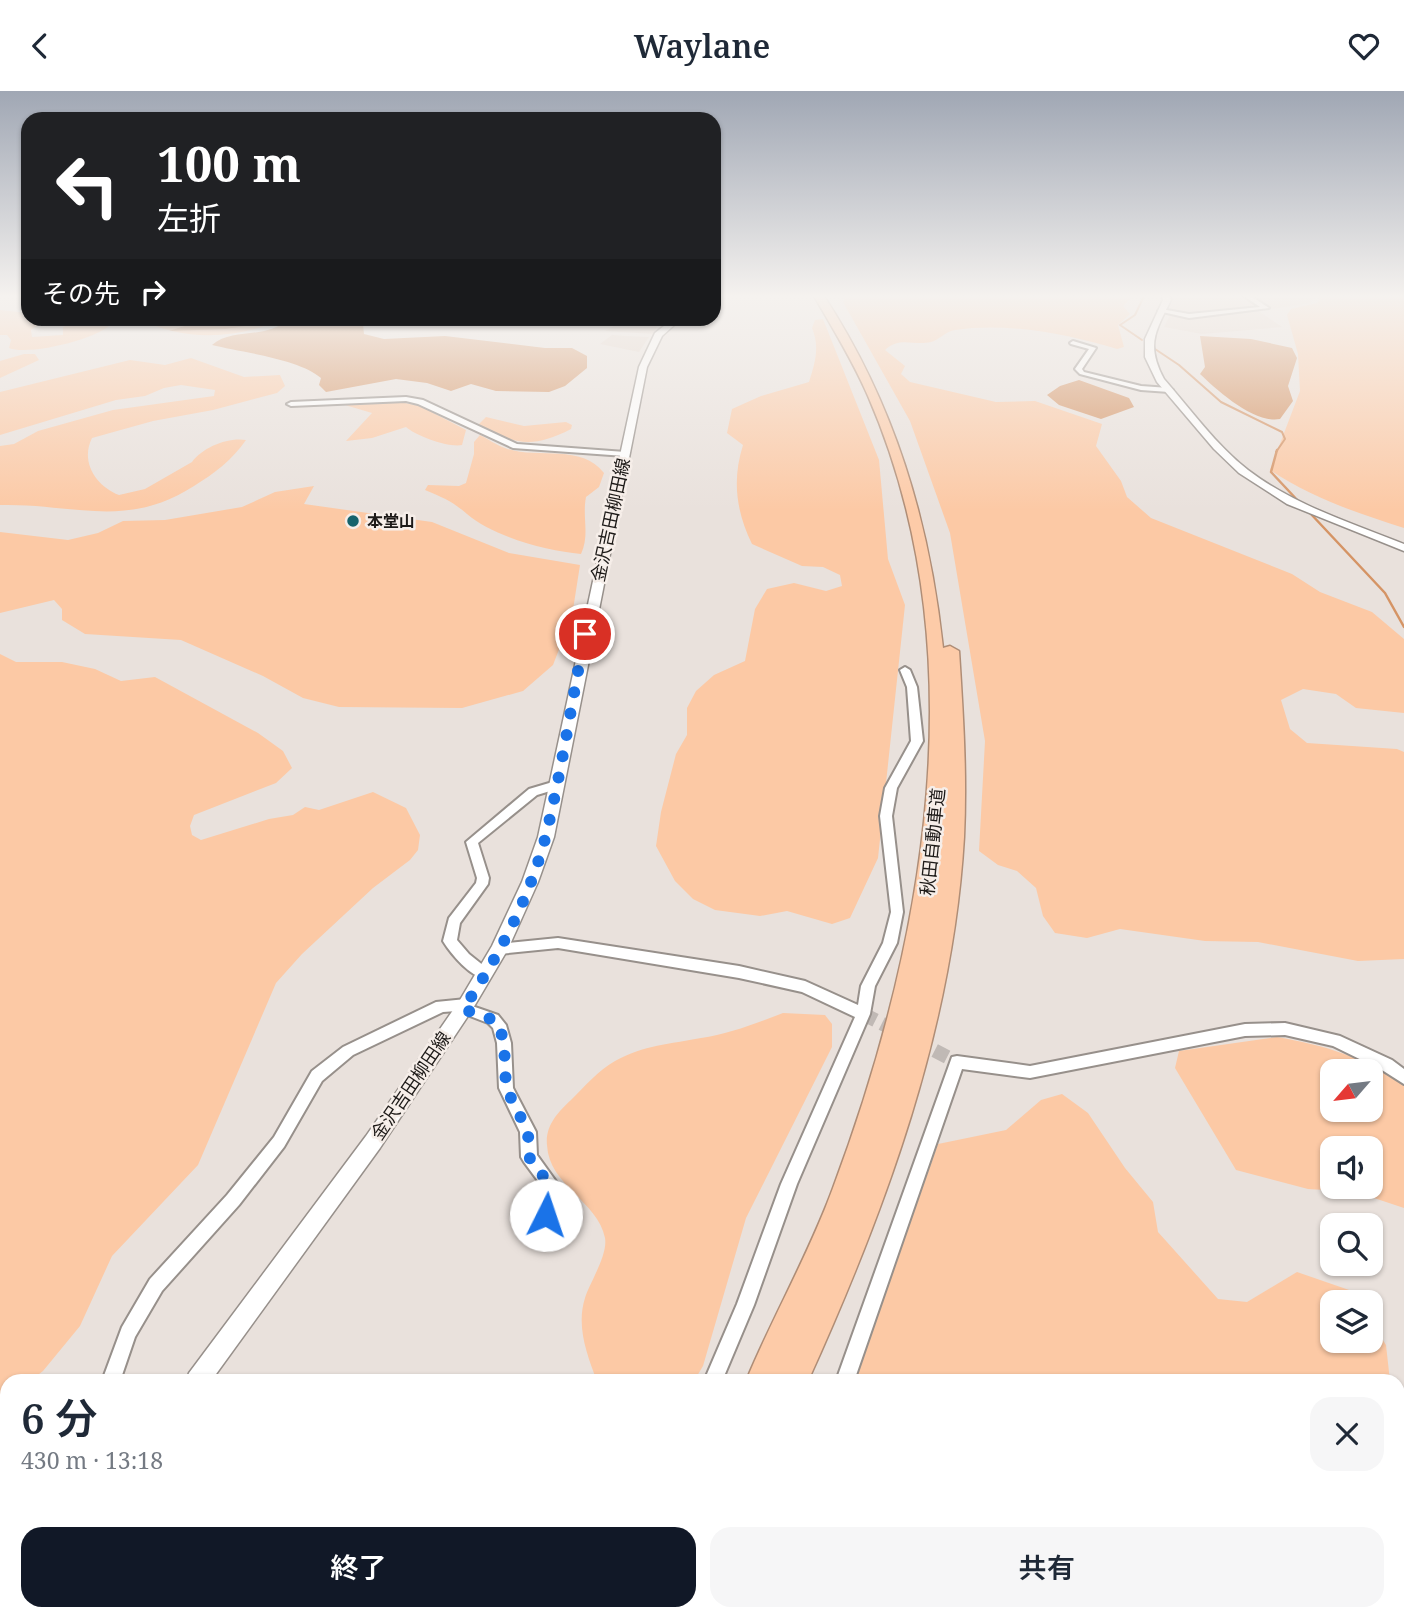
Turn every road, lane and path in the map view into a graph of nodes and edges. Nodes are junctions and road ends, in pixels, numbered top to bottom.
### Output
1 (643, 367) edge
2 (861, 367) edge
3 (872, 367) edge
4 (1079, 367) edge
5 (1156, 367) edge
6 (1169, 390) junction
7 (291, 404) dead end
8 (625, 454) junction
9 (1404, 548) edge
10 (905, 670) dead end
11 (556, 785) junction
12 (499, 949) junction
13 (484, 974) junction
14 (464, 1007) junction
15 (863, 1014) junction
16 (1404, 1077) edge
17 (545, 1223) dead end
18 (113, 1374) edge
19 (202, 1374) edge
20 (716, 1374) edge
21 (765, 1374) edge
22 (795, 1374) edge
23 (847, 1374) edge

1 - 8 main road, 金沢吉田柳田線
2 - 21 highway, 秋田自動車道
3 - 22 highway, 秋田自動車道
4 - 6 street
5 - 6 main road
6 - 9 main road
7 - 8 street
8 - 11 main road, 金沢吉田柳田線
10 - 15 street
11 - 12 main road, 金沢吉田柳田線
11 - 13 street
12 - 13 main road, 金沢吉田柳田線
12 - 15 street
13 - 14 main road, 金沢吉田柳田線
14 - 17 street
14 - 18 street
14 - 19 main road, 金沢吉田柳田線
15 - 20 street
16 - 23 street

